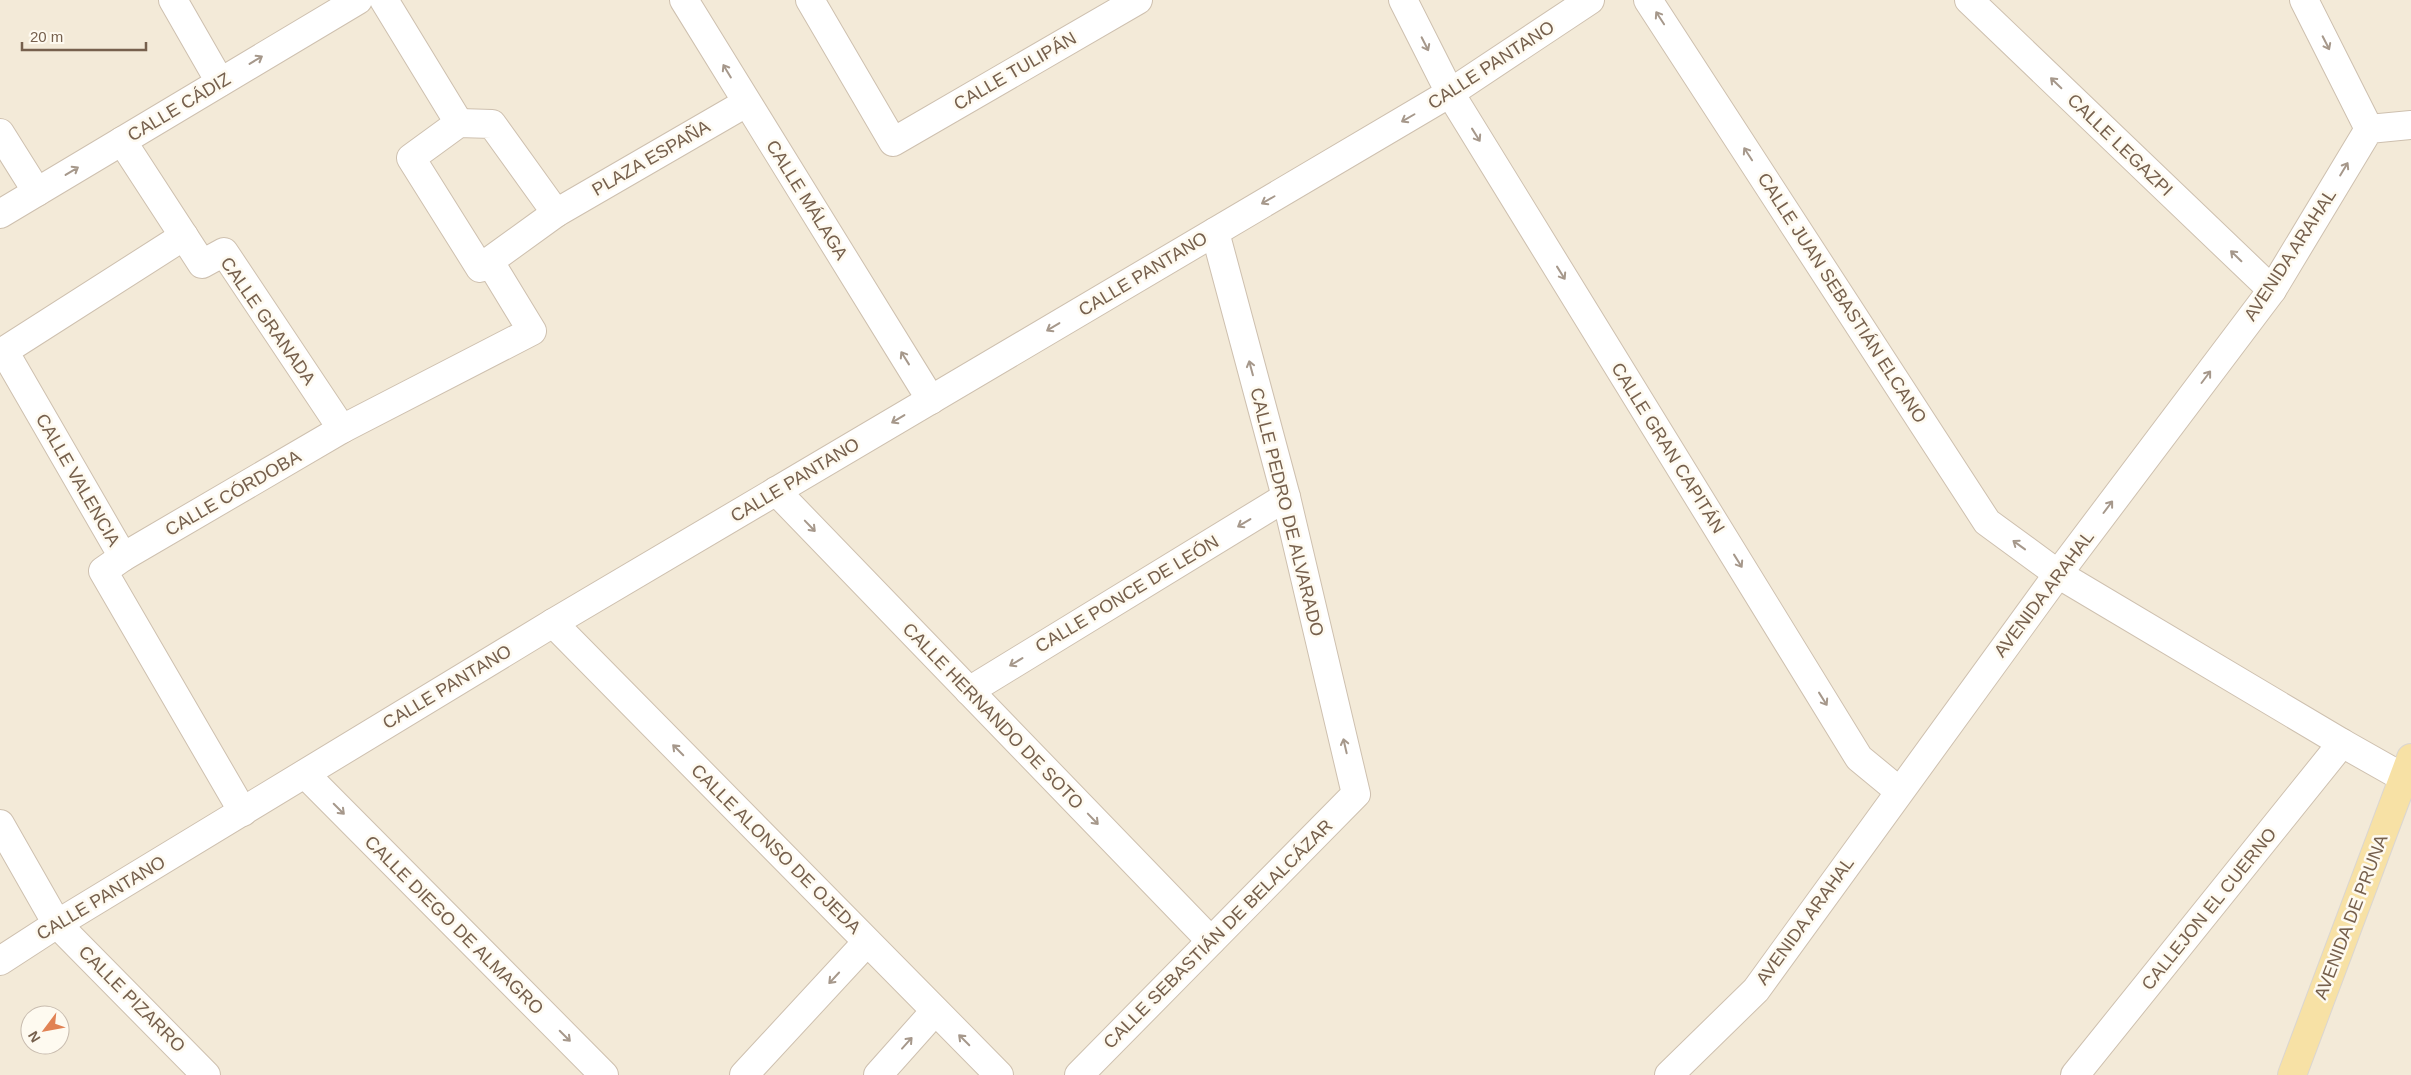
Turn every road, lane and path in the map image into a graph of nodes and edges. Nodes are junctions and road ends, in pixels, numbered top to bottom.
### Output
1 (173, 0) edge
2 (358, 0) edge
3 (384, 0) edge
4 (684, 0) edge
5 (810, 0) edge
6 (1404, 0) edge
7 (1590, 0) edge
8 (1648, 0) edge
9 (1969, 0) edge
10 (2304, 0) edge
11 (1128, 3) edge
12 (220, 82) junction
13 (1450, 93) junction
14 (746, 103) junction
15 (459, 123) junction
16 (2411, 125) edge
17 (2369, 128) junction
18 (0, 133) edge
19 (122, 141) junction
20 (37, 192) junction
21 (556, 213) junction
22 (0, 214) edge
23 (1215, 232) junction
24 (184, 236) junction
25 (490, 262) junction
26 (2272, 290) junction
27 (931, 400) junction
28 (342, 429) junction
29 (776, 491) junction
30 (1286, 498) junction
31 (123, 557) junction
32 (2058, 574) junction
33 (553, 622) junction
34 (969, 691) junction
35 (2342, 743) junction
36 (2409, 773) edge
37 (305, 774) junction
38 (1899, 792) junction
39 (1356, 794) joint
40 (243, 812) junction
41 (0, 824) edge
42 (57, 924) junction
43 (1211, 941) junction
44 (867, 942) junction
45 (0, 961) edge
46 (936, 1011) junction
47 (2298, 1073) edge
48 (206, 1075) edge
49 (604, 1075) edge
50 (744, 1075) edge
51 (878, 1075) edge
52 (999, 1075) edge
53 (1079, 1075) edge
54 (1669, 1075) edge
55 (2075, 1075) edge

1 - 12 street
12 -> 2 street, CALLE CÁDIZ
3 - 15 street
14 -> 4 street, CALLE MÁLAGA
5 - 11 street, CALLE TULIPÁN
6 -> 13 street, CALLE GRAN CAPITÁN
7 - 13 street, CALLE PANTANO
32 -> 8 street, CALLE JUAN SEBASTIÁN ELCANO
26 -> 9 street, CALLE LEGAZPI
10 -> 17 street
12 - 19 street, CALLE CÁDIZ
13 -> 23 street, CALLE PANTANO
13 -> 38 street, CALLE GRAN CAPITÁN
14 - 21 street, PLAZA ESPAÑA
27 -> 14 street, CALLE MÁLAGA
15 - 21 street
15 - 25 street
16 - 17 street
26 -> 17 street, AVENIDA ARAHAL
18 - 20 street
20 -> 19 street, CALLE CÁDIZ
19 - 24 street, CALLE GRANADA
20 - 22 street, CALLE CÁDIZ
21 - 25 street, PLAZA ESPAÑA
23 -> 27 street, CALLE PANTANO
30 -> 23 street, CALLE PEDRO DE ALVARADO
24 - 28 street, CALLE GRANADA
24 - 31 street, CALLE VALENCIA
25 - 28 street, CALLE CÓRDOBA
32 -> 26 street, AVENIDA ARAHAL
27 -> 29 street, CALLE PANTANO
28 - 31 street, CALLE CÓRDOBA
29 - 33 street, CALLE PANTANO
29 -> 34 street, CALLE HERNANDO DE SOTO
30 -> 34 street, CALLE PONCE DE LEÓN
39 -> 30 street, CALLE PEDRO DE ALVARADO
31 - 40 street, CALLE VALENCIA
32 - 35 street, CALLE JUAN SEBASTIÁN ELCANO
32 - 38 street, AVENIDA ARAHAL
33 - 37 street, CALLE PANTANO
44 -> 33 street, CALLE ALONSO DE OJEDA
34 -> 43 street, CALLE HERNANDO DE SOTO
35 - 36 street, CALLE JUAN SEBASTIÁN ELCANO
35 - 55 street, CALLEJON EL CUERNO
36 - 47 main road, AVENIDA DE PRUNA
37 - 40 street, CALLE PANTANO
37 -> 49 street, CALLE DIEGO DE ALMAGRO
38 - 54 street, AVENIDA ARAHAL
39 - 43 street, CALLE SEBASTIÁN DE BELALCÁZAR
40 - 42 street, CALLE PANTANO
41 - 42 street, CALLE PIZARRO
42 - 45 street, CALLE PANTANO
42 - 48 street, CALLE PIZARRO
43 - 53 street, CALLE SEBASTIÁN DE BELALCÁZAR
44 - 46 street, CALLE ALONSO DE OJEDA
44 -> 50 street
51 -> 46 street
52 -> 46 street, CALLE ALONSO DE OJEDA

